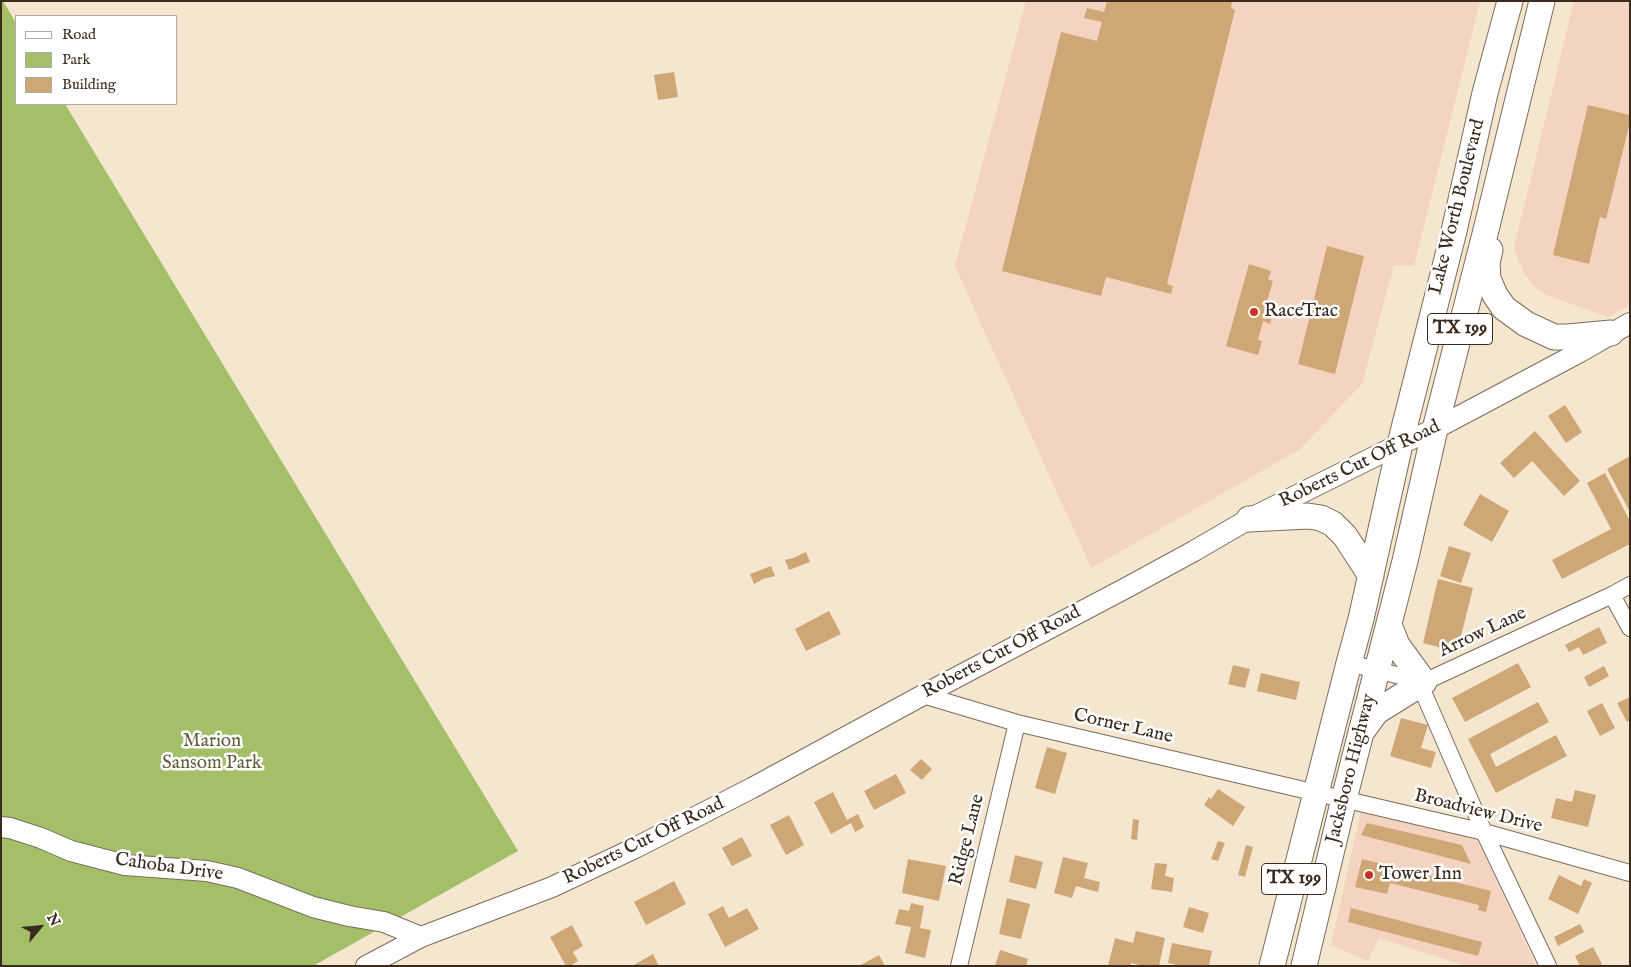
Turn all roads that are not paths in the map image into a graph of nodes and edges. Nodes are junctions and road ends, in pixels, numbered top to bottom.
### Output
1 (1510, 1) edge
2 (1542, 1) edge
3 (1486, 230) junction
4 (1620, 328) edge
5 (1435, 429) junction
6 (1400, 444) junction
7 (1249, 519) junction
8 (1371, 576) junction
9 (1630, 585) edge
10 (1612, 595) junction
11 (1392, 614) junction
12 (1362, 619) joint
13 (1630, 628) edge
14 (1349, 663) junction
15 (1377, 671) junction
16 (1424, 682) junction
17 (923, 695) junction
18 (1017, 723) junction
19 (1362, 732) junction
20 (1316, 792) junction
21 (1344, 799) junction
22 (1, 827) edge
23 (1484, 832) junction
24 (1630, 873) edge
25 (421, 937) junction
26 (366, 966) edge
27 (959, 966) edge
28 (1272, 966) edge
29 (1304, 966) edge
30 (1548, 966) edge

1 - 6 main road, Lake Worth Boulevard / TX 199
2 - 3 main road, Lake Worth Boulevard / TX 199
3 - 4 main road
3 - 5 main road, Lake Worth Boulevard / TX 199
4 - 5 street, Roberts Cut Off Road
5 - 6 street, Roberts Cut Off Road
5 - 11 main road, Lake Worth Boulevard / TX 199
6 - 7 street, Roberts Cut Off Road
6 - 8 main road, Lake Worth Boulevard / TX 199
7 - 8 main road
7 - 17 street, Roberts Cut Off Road
8 - 12 main road, Lake Worth Boulevard / TX 199
9 - 10 street, Arrow Lane
10 - 13 street
10 - 16 street, Arrow Lane
11 - 15 main road, Jacksboro Highway / TX 199
11 - 16 main road
12 - 14 main road, Jacksboro Highway / TX 199
14 - 15 street
14 - 20 main road, Jacksboro Highway / TX 199
15 - 16 street
15 - 19 main road, Jacksboro Highway / TX 199
16 - 19 main road
16 - 23 street
17 - 18 street, Corner Lane
17 - 25 street, Roberts Cut Off Road
18 - 20 street, Corner Lane
18 - 27 street, Ridge Lane
19 - 21 main road, Jacksboro Highway / TX 199
20 - 21 street, Broadview Drive
20 - 28 main road, Jacksboro Highway / TX 199
21 - 23 street, Broadview Drive
21 - 29 main road, Jacksboro Highway / TX 199
22 - 25 street, Cahoba Drive
23 - 24 street, Broadview Drive
23 - 30 street
25 - 26 street, Roberts Cut Off Road

